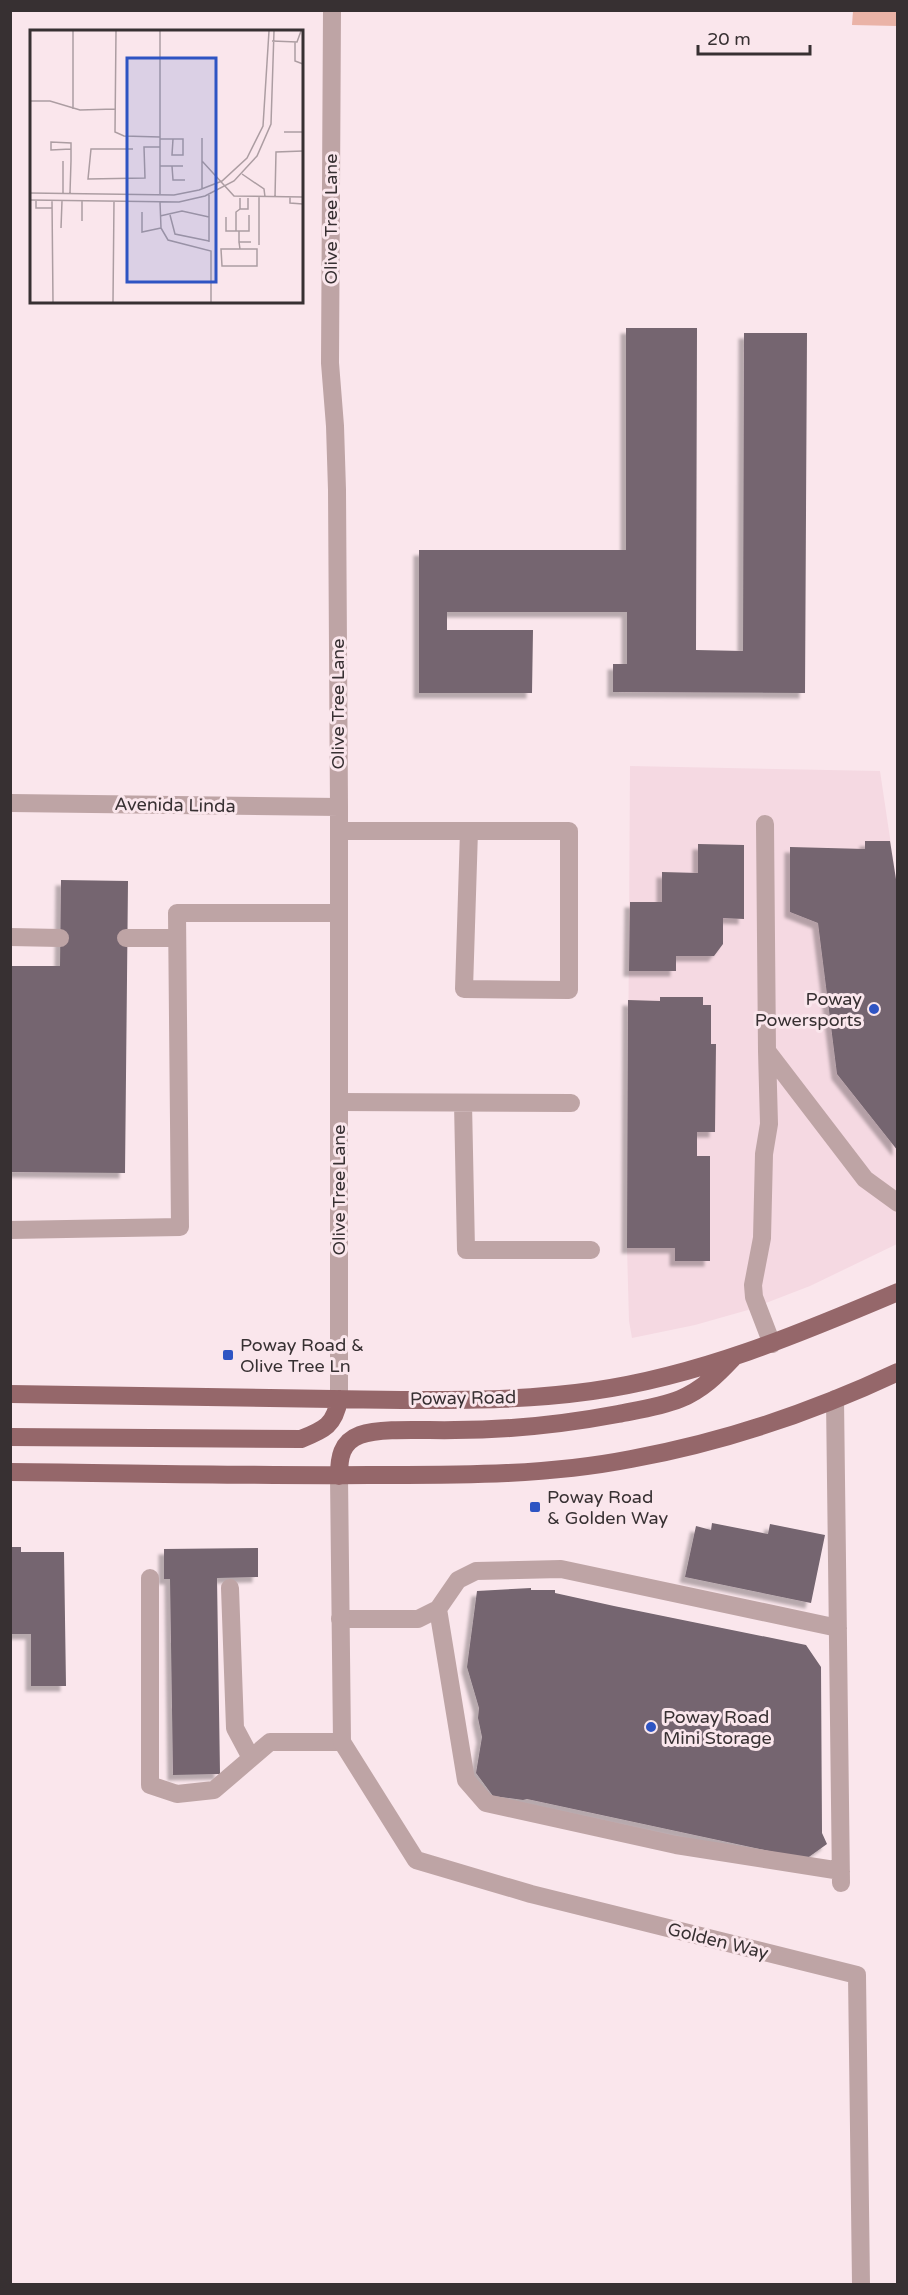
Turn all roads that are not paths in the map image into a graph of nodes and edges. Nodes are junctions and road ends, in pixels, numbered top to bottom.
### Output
1 (332, 10) edge
2 (10, 803) edge
3 (339, 807) junction
4 (765, 824) dead end
5 (339, 831) junction
6 (468, 831) junction
7 (339, 913) junction
8 (10, 937) edge
9 (60, 938) dead end
10 (126, 938) dead end
11 (177, 938) junction
12 (767, 1051) junction
13 (339, 1102) junction
14 (463, 1103) junction
15 (571, 1103) dead end
16 (897, 1203) edge
17 (10, 1230) edge
18 (591, 1250) dead end
19 (897, 1292) edge
20 (772, 1344) junction
21 (733, 1358) junction
22 (897, 1372) edge
23 (10, 1394) edge
24 (339, 1399) junction
25 (835, 1399) junction
26 (10, 1437) edge
27 (10, 1472) edge
28 (339, 1476) junction
29 (150, 1578) dead end
30 (230, 1588) dead end
31 (438, 1609) junction
32 (340, 1620) junction
33 (838, 1628) junction
34 (342, 1742) junction
35 (251, 1758) junction
36 (861, 2284) edge

1 - 3 street, Olive Tree Lane
2 - 3 street, Avenida Linda
3 - 5 street, Olive Tree Lane
4 - 12 street
5 - 6 street
5 - 7 street, Olive Tree Lane
6 - 6 street
7 - 11 street
7 - 13 street, Olive Tree Lane
8 - 9 street
10 - 11 street
11 - 17 street
12 - 16 street
12 - 20 street
13 - 14 street
13 - 24 street, Olive Tree Lane
14 - 15 street
14 - 18 street
19 - 20 main road, Poway Road
20 - 21 main road, Poway Road
21 - 24 main road, Poway Road
21 - 28 main road
22 - 25 main road
23 - 24 main road, Poway Road
24 - 26 main road
25 - 28 main road
25 - 33 street
27 - 28 main road
28 - 32 street
29 - 35 street
30 - 35 street
31 - 32 street
31 - 33 street
31 - 33 street
32 - 34 street
34 - 35 street
34 - 36 street, Golden Way

